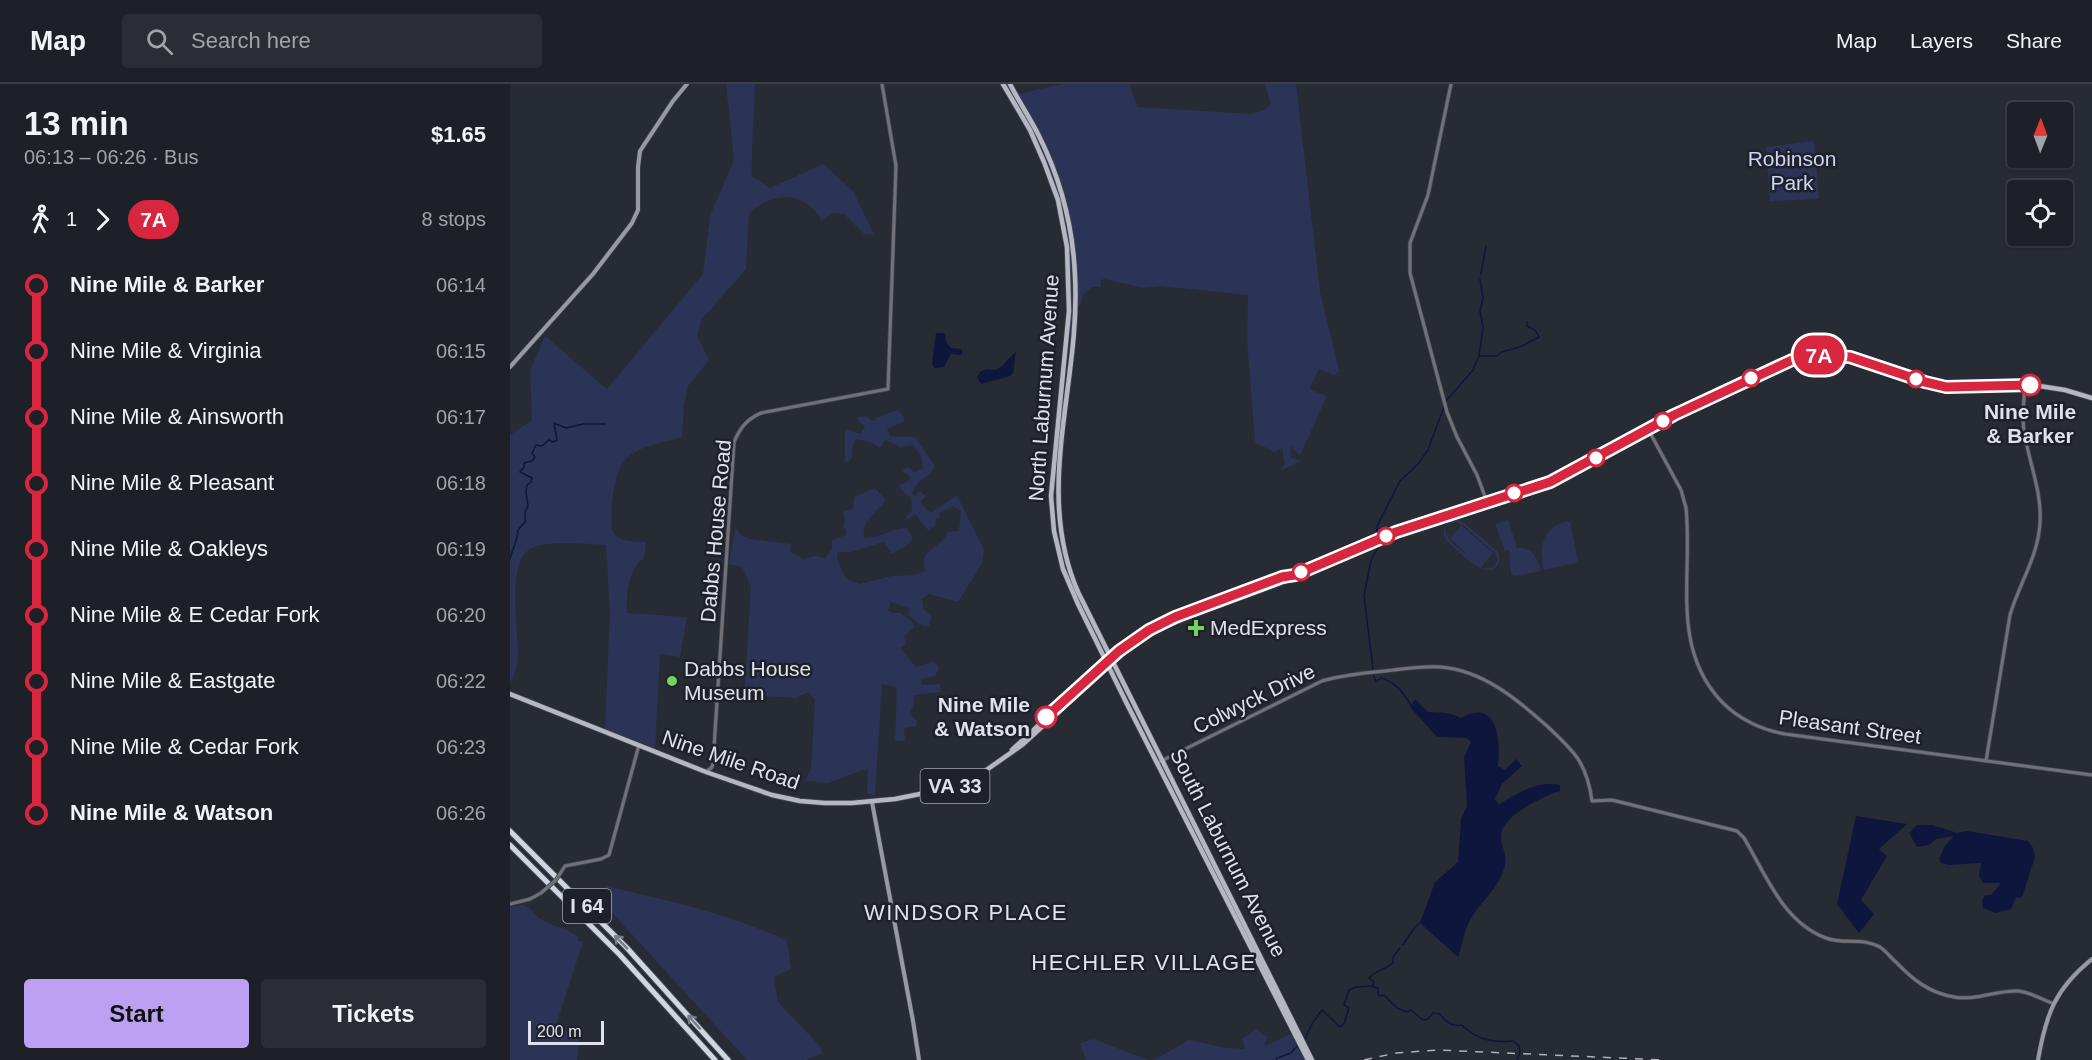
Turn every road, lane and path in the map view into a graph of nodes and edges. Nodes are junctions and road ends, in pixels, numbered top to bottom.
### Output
1 (687, 84) edge
2 (882, 84) edge
3 (1003, 84) edge
4 (1010, 84) edge
5 (1451, 84) edge
6 (510, 367) edge
7 (2025, 385) junction
8 (2092, 398) edge
9 (1648, 429) junction
10 (1487, 502) junction
11 (1110, 662) junction
12 (510, 694) edge
13 (1130, 709) junction
14 (1141, 717) junction
15 (639, 745) junction
16 (1163, 760) junction
17 (1986, 761) junction
18 (1157, 763) junction
19 (706, 772) junction
20 (2092, 775) edge
21 (872, 802) junction
22 (510, 831) edge
23 (510, 845) edge
24 (510, 904) edge
25 (2092, 959) edge
26 (2052, 1003) junction
27 (715, 1060) edge
28 (728, 1060) edge
29 (919, 1060) edge
30 (1310, 1060) edge
31 (2038, 1060) edge

1 - 6 main road
2 - 19 street, Dabbs House Road
3 - 11 main road, North Laburnum Avenue
4 - 11 main road, North Laburnum Avenue
5 - 10 street
7 - 8 main road, Nine Mile Road / VA 33
7 - 9 main road, Nine Mile Road / VA 33
7 - 17 street
9 - 10 main road, Nine Mile Road / VA 33
9 - 17 street, Pleasant Street
10 - 11 main road, Nine Mile Road / VA 33
11 - 13 main road, South Laburnum Avenue
11 - 14 main road, South Laburnum Avenue
11 - 21 main road, Nine Mile Road / VA 33
12 - 15 main road, Nine Mile Road / VA 33
13 - 14 main road
13 - 18 main road, South Laburnum Avenue
14 - 16 main road, South Laburnum Avenue
15 - 19 main road, Nine Mile Road / VA 33
15 - 24 street, bridge
16 - 18 street, Colwyck Drive
16 - 26 street, Colwyck Drive
16 - 30 main road, South Laburnum Avenue
17 - 20 street, Pleasant Street
18 - 30 main road, South Laburnum Avenue
19 - 21 main road, Nine Mile Road / VA 33
21 - 29 main road
28 -> 22 highway, I 64
23 - 27 highway, I 64
25 - 26 main road
26 - 31 main road

